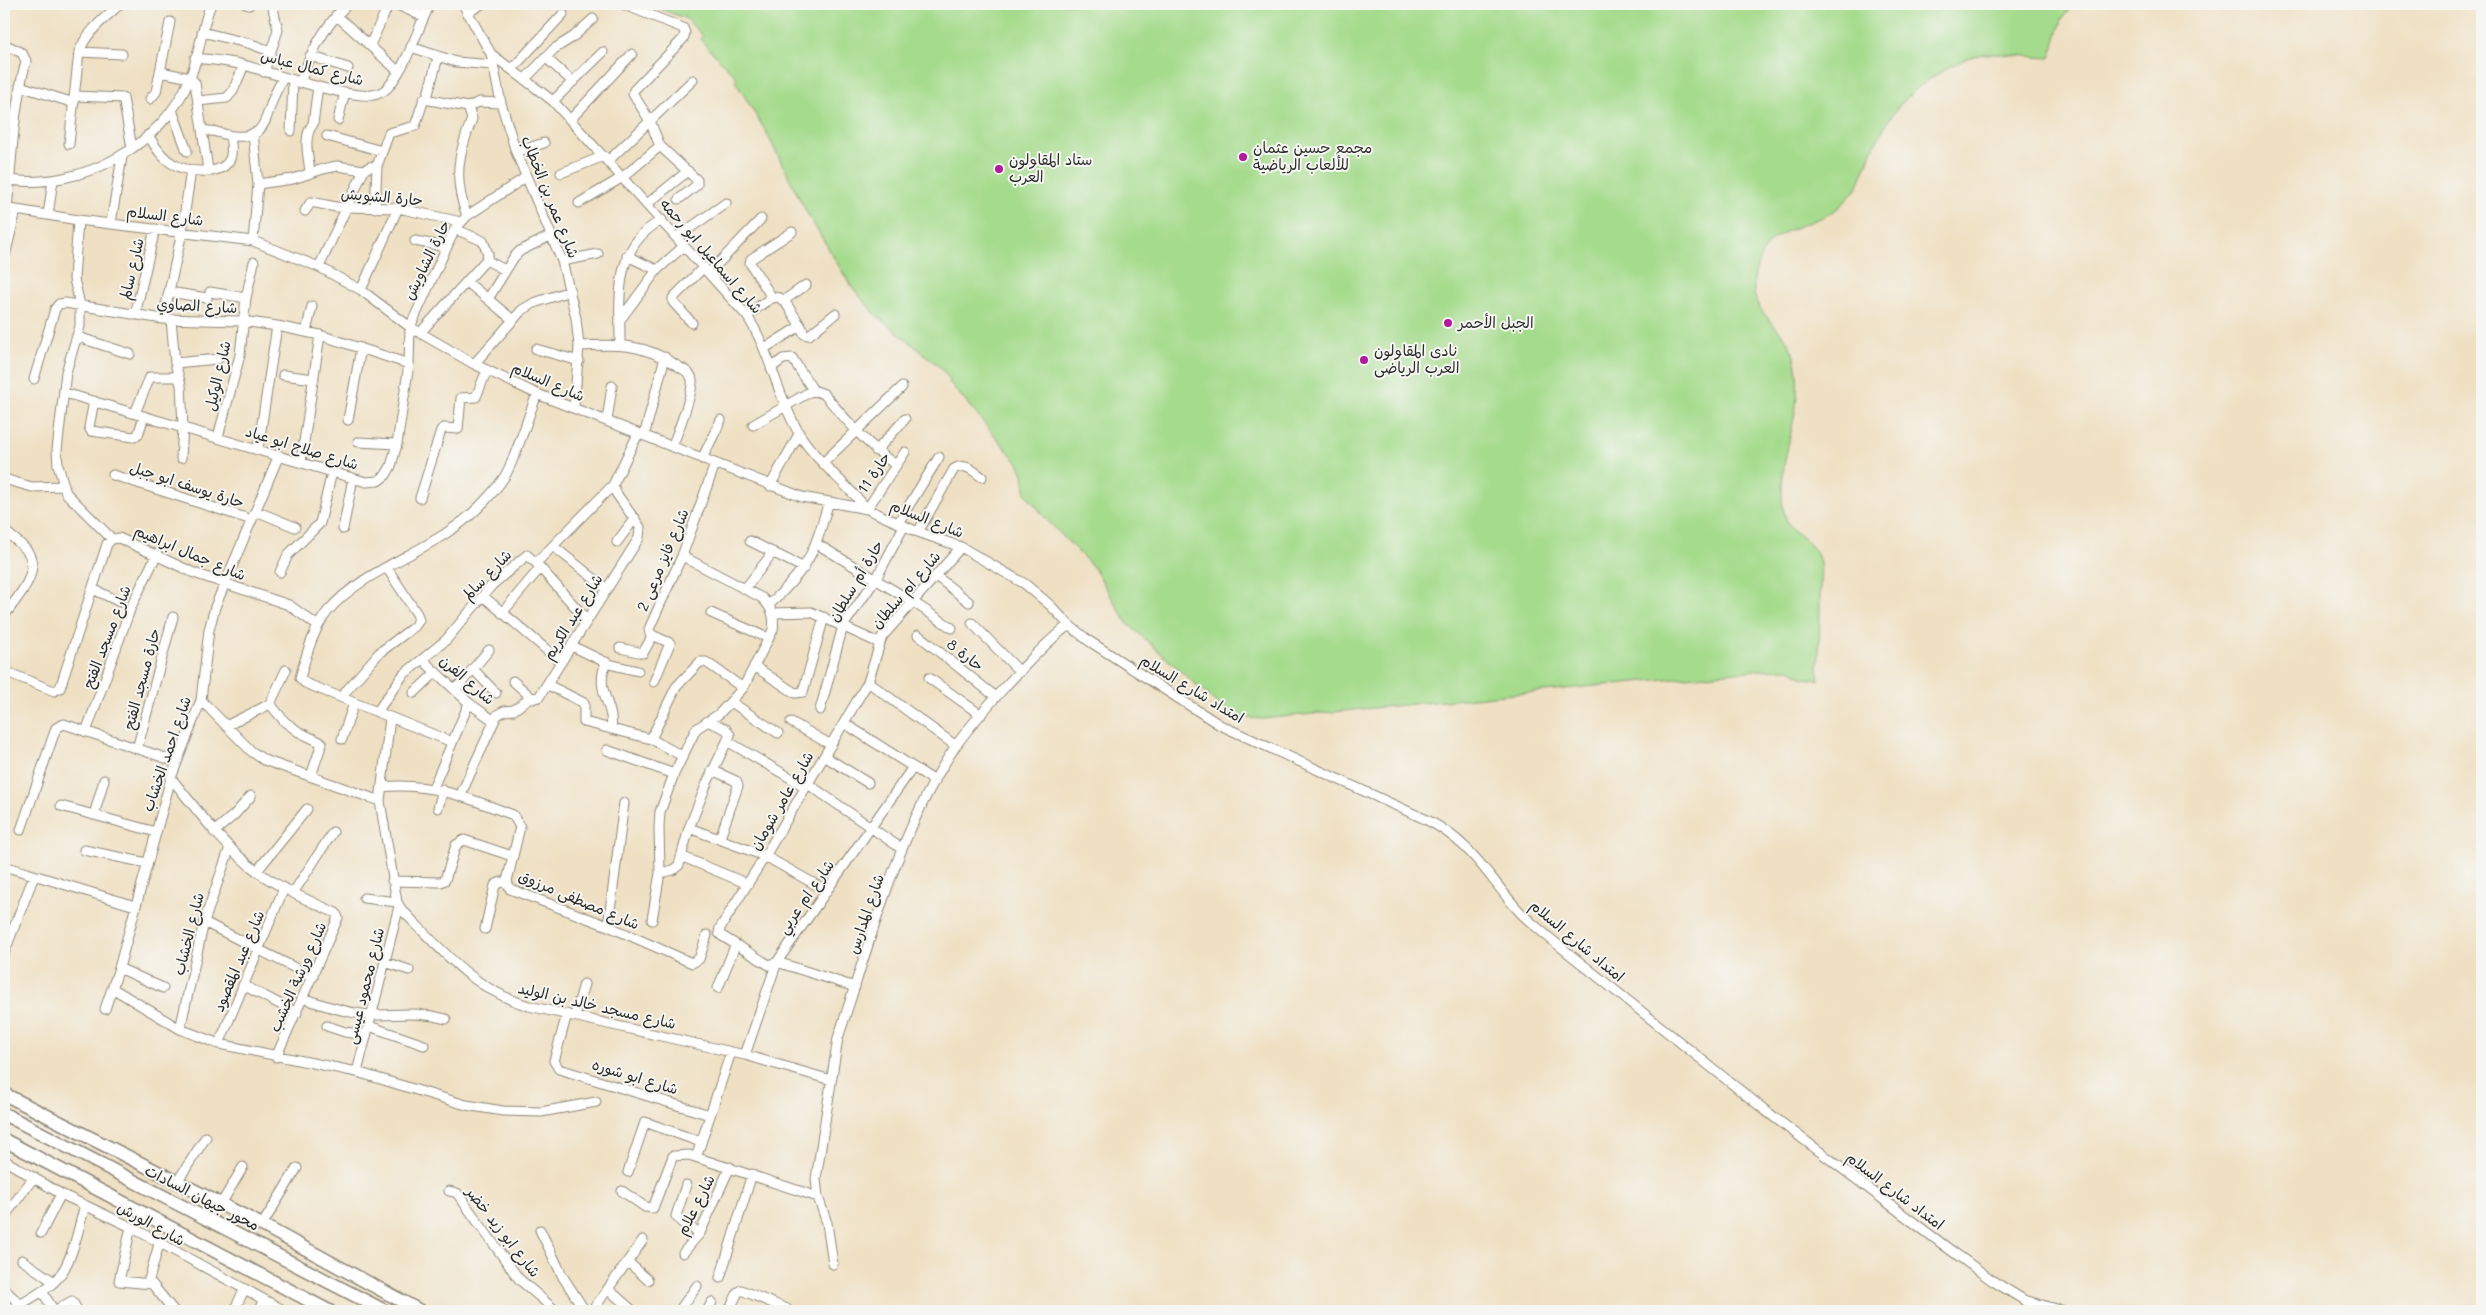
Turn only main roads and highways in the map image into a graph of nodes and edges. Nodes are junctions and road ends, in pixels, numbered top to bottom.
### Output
1 (4, 1094) edge
2 (4, 1114) edge
3 (4, 1140) edge
4 (330, 1311) edge
5 (385, 1311) edge
6 (420, 1311) edge

1 - 6 main road
2 - 5 main road, محور جيهان السادات
3 - 4 main road

